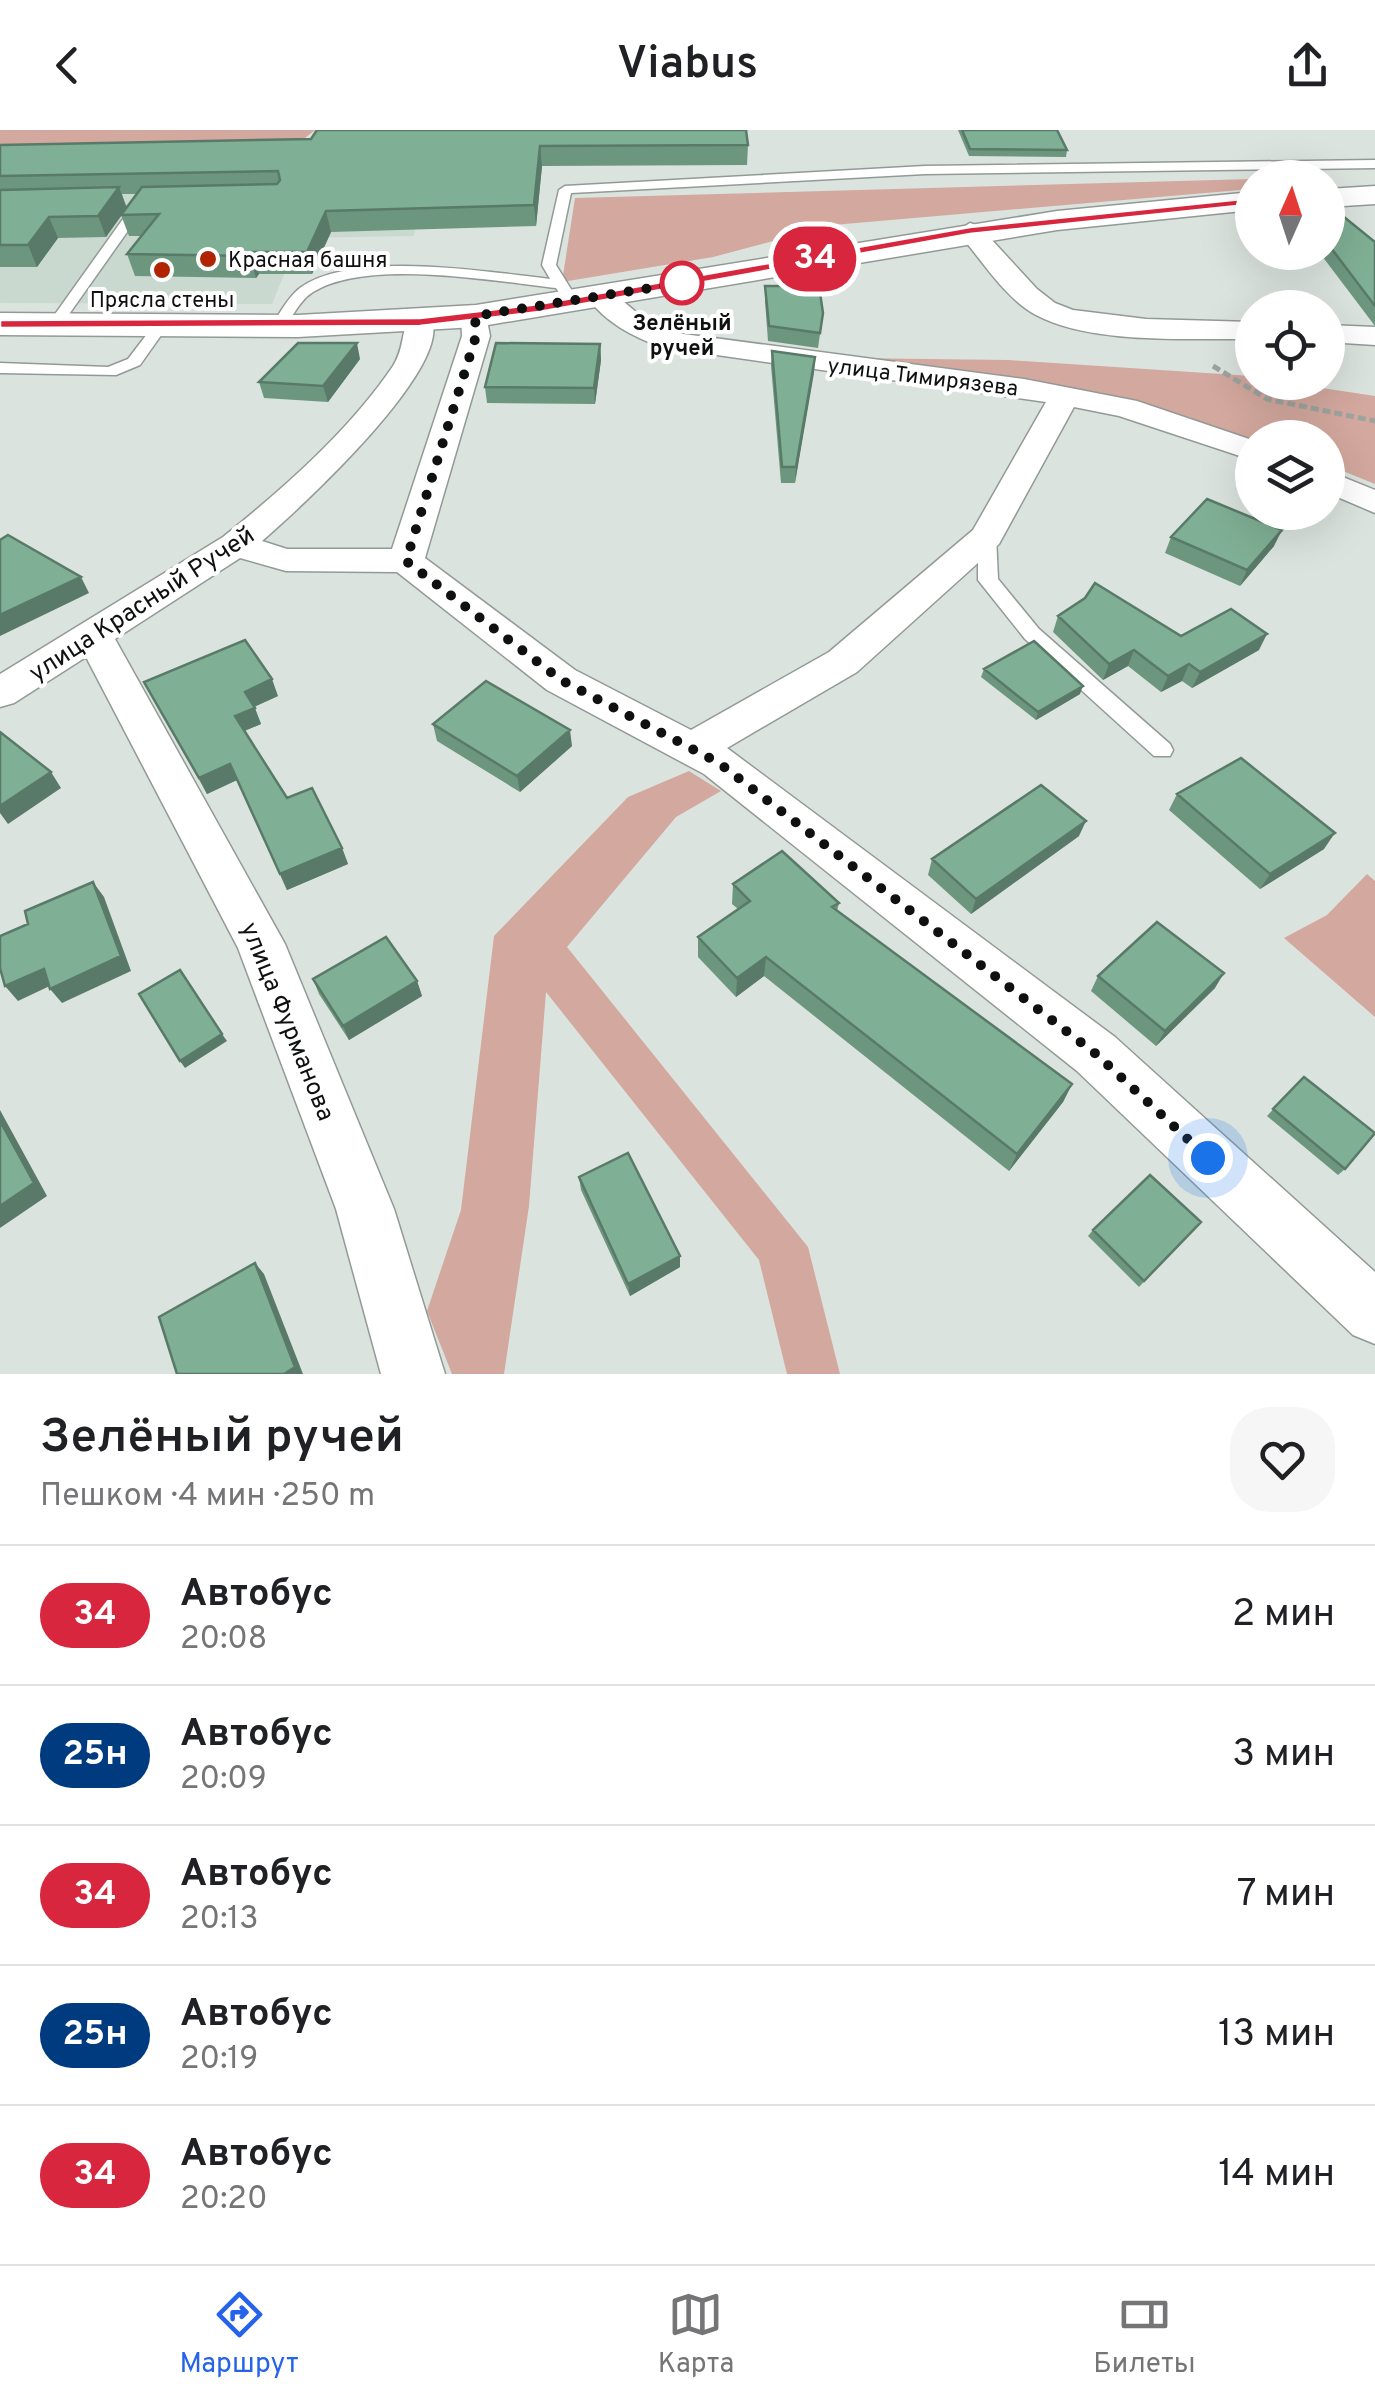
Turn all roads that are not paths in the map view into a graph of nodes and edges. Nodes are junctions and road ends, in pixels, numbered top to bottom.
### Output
1 (1375, 164) edge
2 (1375, 195) edge
3 (1345, 197) edge
4 (162, 200) edge
5 (125, 201) edge
6 (143, 201) junction
7 (1235, 203) edge
8 (970, 231) junction
9 (578, 294) junction
10 (475, 316) junction
11 (420, 322) junction
12 (0, 324) edge
13 (55, 324) junction
14 (162, 324) junction
15 (279, 325) junction
16 (1235, 330) edge
17 (1345, 335) edge
18 (1375, 336) edge
19 (0, 368) edge
20 (1066, 396) junction
21 (1235, 444) edge
22 (1345, 489) edge
23 (1375, 503) edge
24 (987, 536) junction
25 (236, 545) junction
26 (406, 561) junction
27 (93, 634) junction
28 (0, 693) edge
29 (692, 749) junction
30 (1162, 750) dead end
31 (1375, 1313) edge
32 (413, 1374) edge

1 - 9 lane
2 - 3 main road
4 - 6 lane
5 - 6 lane
6 - 13 lane
7 - 8 main road
8 - 9 main road
8 - 16 street
9 - 10 main road
9 - 15 lane
9 - 20 street, улица Тимирязева
10 - 11 main road
10 - 26 street
11 - 15 main road
11 - 25 street, улица Красный Ручей
12 - 13 main road
13 - 14 main road
14 - 15 main road
14 - 19 lane
17 - 18 street
20 - 21 street, улица Тимирязева
20 - 24 street
22 - 23 street
24 - 29 street
24 - 30 lane
25 - 26 street
25 - 27 street, улица Красный Ручей
26 - 29 street
27 - 28 street, улица Красный Ручей
27 - 32 street, улица Фурманова
29 - 31 street

